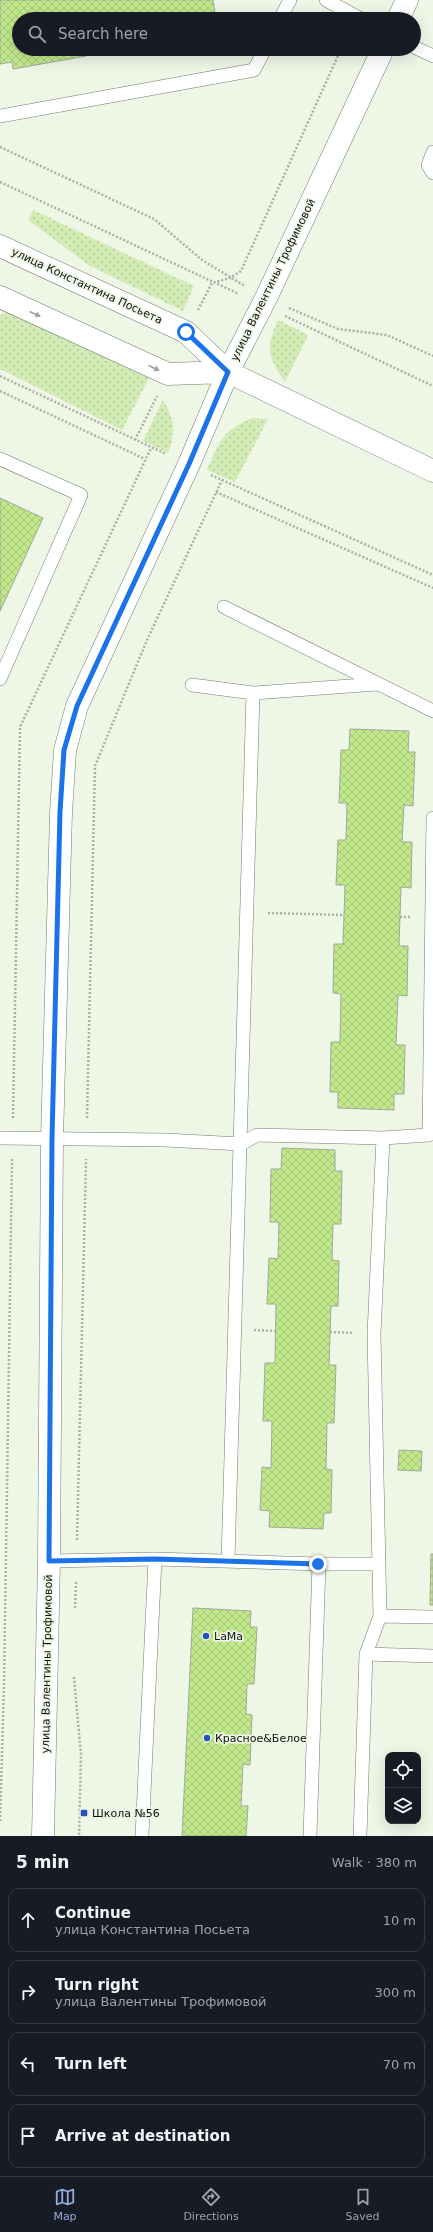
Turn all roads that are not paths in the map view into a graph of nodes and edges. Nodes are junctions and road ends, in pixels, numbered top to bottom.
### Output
1 (290, 0) edge
2 (326, 0) edge
3 (406, 0) edge
4 (284, 12) edge
5 (348, 12) edge
6 (401, 12) edge
7 (421, 50) edge
8 (261, 56) edge
9 (381, 56) edge
10 (433, 56) edge
11 (0, 116) edge
12 (433, 152) edge
13 (433, 173) edge
14 (0, 246) edge
15 (0, 297) edge
16 (228, 372) junction
17 (0, 459) edge
18 (433, 471) edge
19 (224, 607) dead end
20 (0, 679) edge
21 (379, 684) junction
22 (192, 685) dead end
23 (253, 693) junction
24 (433, 711) edge
25 (433, 818) edge
26 (0, 1138) edge
27 (383, 1138) junction
28 (52, 1139) junction
29 (241, 1144) junction
30 (155, 1559) junction
31 (49, 1561) junction
32 (228, 1561) junction
33 (318, 1564) junction
34 (379, 1564) junction
35 (380, 1616) junction
36 (433, 1617) edge
37 (366, 1654) junction
38 (433, 1656) edge
39 (43, 1836) edge
40 (142, 1836) edge
41 (310, 1836) edge
42 (360, 1836) edge

1 - 4 lane
2 - 5 lane
3 - 6 street
7 - 10 lane
8 - 11 lane
9 - 16 street, улица Валентины Трофимовой
12 - 13 lane
14 - 16 street, улица Константина Посьета
15 -> 16 street, улица Константина Посьета
16 - 18 street, улица Константина Посьета
16 - 28 street, улица Валентины Трофимовой
17 - 20 lane
19 - 21 lane
21 - 23 lane
21 - 24 lane
22 - 23 lane
23 - 29 lane
25 - 27 lane
26 - 28 lane
27 - 29 lane
27 - 34 lane
28 - 29 lane
28 - 31 street, улица Валентины Трофимовой
29 - 32 lane
30 - 31 lane
30 - 32 lane
30 - 40 lane
31 - 39 street, улица Валентины Трофимовой
32 - 33 lane
33 - 34 lane
33 - 41 lane
34 - 35 lane
35 - 36 lane
35 - 37 lane
37 - 38 lane
37 - 42 lane

